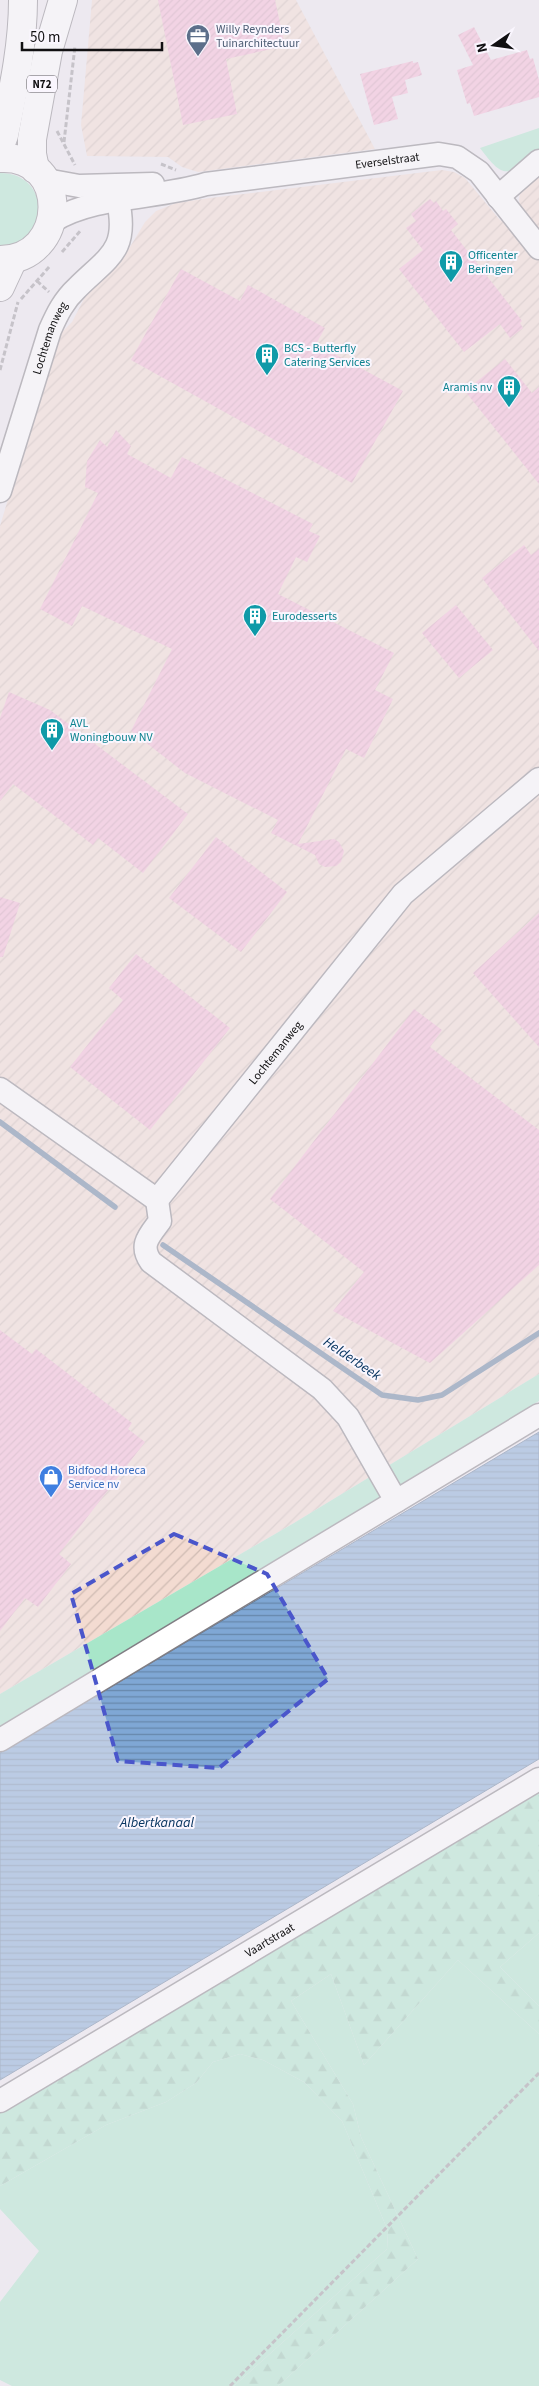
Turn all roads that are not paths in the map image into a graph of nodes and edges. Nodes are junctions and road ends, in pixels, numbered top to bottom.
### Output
1 (23, 0) edge
2 (63, 0) edge
3 (0, 146) edge
4 (0, 158) edge
5 (539, 161) edge
6 (40, 174) junction
7 (206, 184) junction
8 (498, 197) junction
9 (118, 201) junction
10 (53, 221) junction
11 (539, 248) edge
12 (7, 259) edge
13 (9, 294) edge
14 (0, 491) edge
15 (539, 779) edge
16 (0, 1090) edge
17 (157, 1200) junction
18 (539, 1415) edge
19 (396, 1500) junction
20 (0, 1740) edge
21 (539, 1779) edge
22 (0, 2101) edge

1 - 3 main road, N72
2 - 6 main road, N72
4 - 6 main road
5 - 8 street
6 - 7 street, Everselstraat
6 - 10 main road, N72
7 - 8 street, Everselstraat
7 - 9 street, Everselstraat
8 - 11 street
9 - 10 street, Everselstraat
9 - 14 street, Lochtemanweg
10 - 12 main road
12 - 13 main road
15 - 17 street, Lochtemanweg
16 - 17 street
17 - 19 street
18 - 19 street
19 - 20 street
21 - 22 street, Vaartstraat

